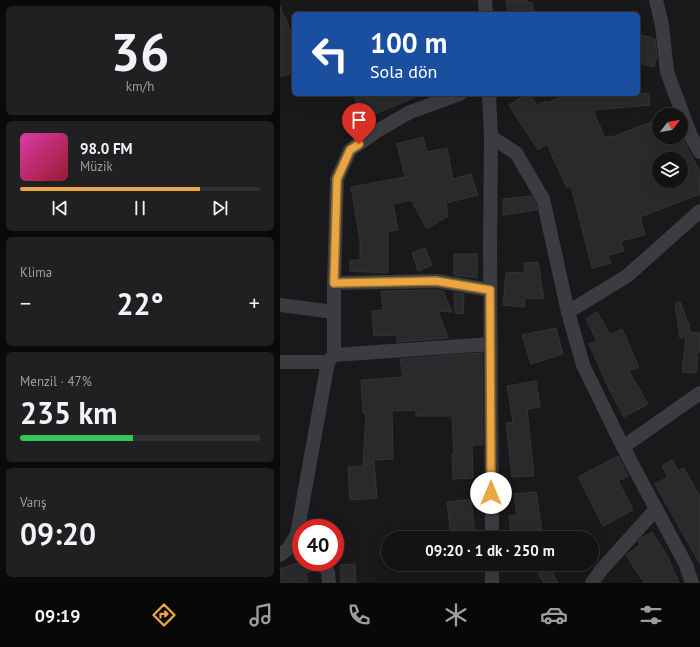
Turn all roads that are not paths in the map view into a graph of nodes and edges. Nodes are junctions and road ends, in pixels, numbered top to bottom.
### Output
1 (485, 0) edge
2 (656, 0) edge
3 (486, 12) edge
4 (454, 96) edge
5 (489, 96) edge
6 (491, 138) junction
7 (700, 152) edge
8 (700, 211) edge
9 (334, 283) junction
10 (490, 290) junction
11 (280, 305) edge
12 (334, 312) junction
13 (568, 312) junction
14 (491, 344) junction
15 (331, 358) junction
16 (280, 362) edge
17 (700, 393) edge
18 (623, 447) junction
19 (656, 509) junction
20 (302, 519) edge
21 (492, 531) edge
22 (292, 544) edge
23 (280, 555) edge
24 (327, 571) edge
25 (492, 571) edge
26 (329, 583) edge
27 (492, 583) edge
28 (592, 583) edge
29 (692, 583) edge

1 - 3 street
2 - 7 street
4 - 9 street
5 - 6 street
6 - 10 street
6 - 13 street
8 - 13 street
9 - 10 street
9 - 12 street
10 - 14 street
11 - 12 street
12 - 15 street
13 - 18 street
14 - 15 street
14 - 21 street
15 - 16 street
15 - 20 street
17 - 18 street
18 - 19 street
19 - 28 street
19 - 29 street
22 - 23 street
24 - 26 street
25 - 27 street

